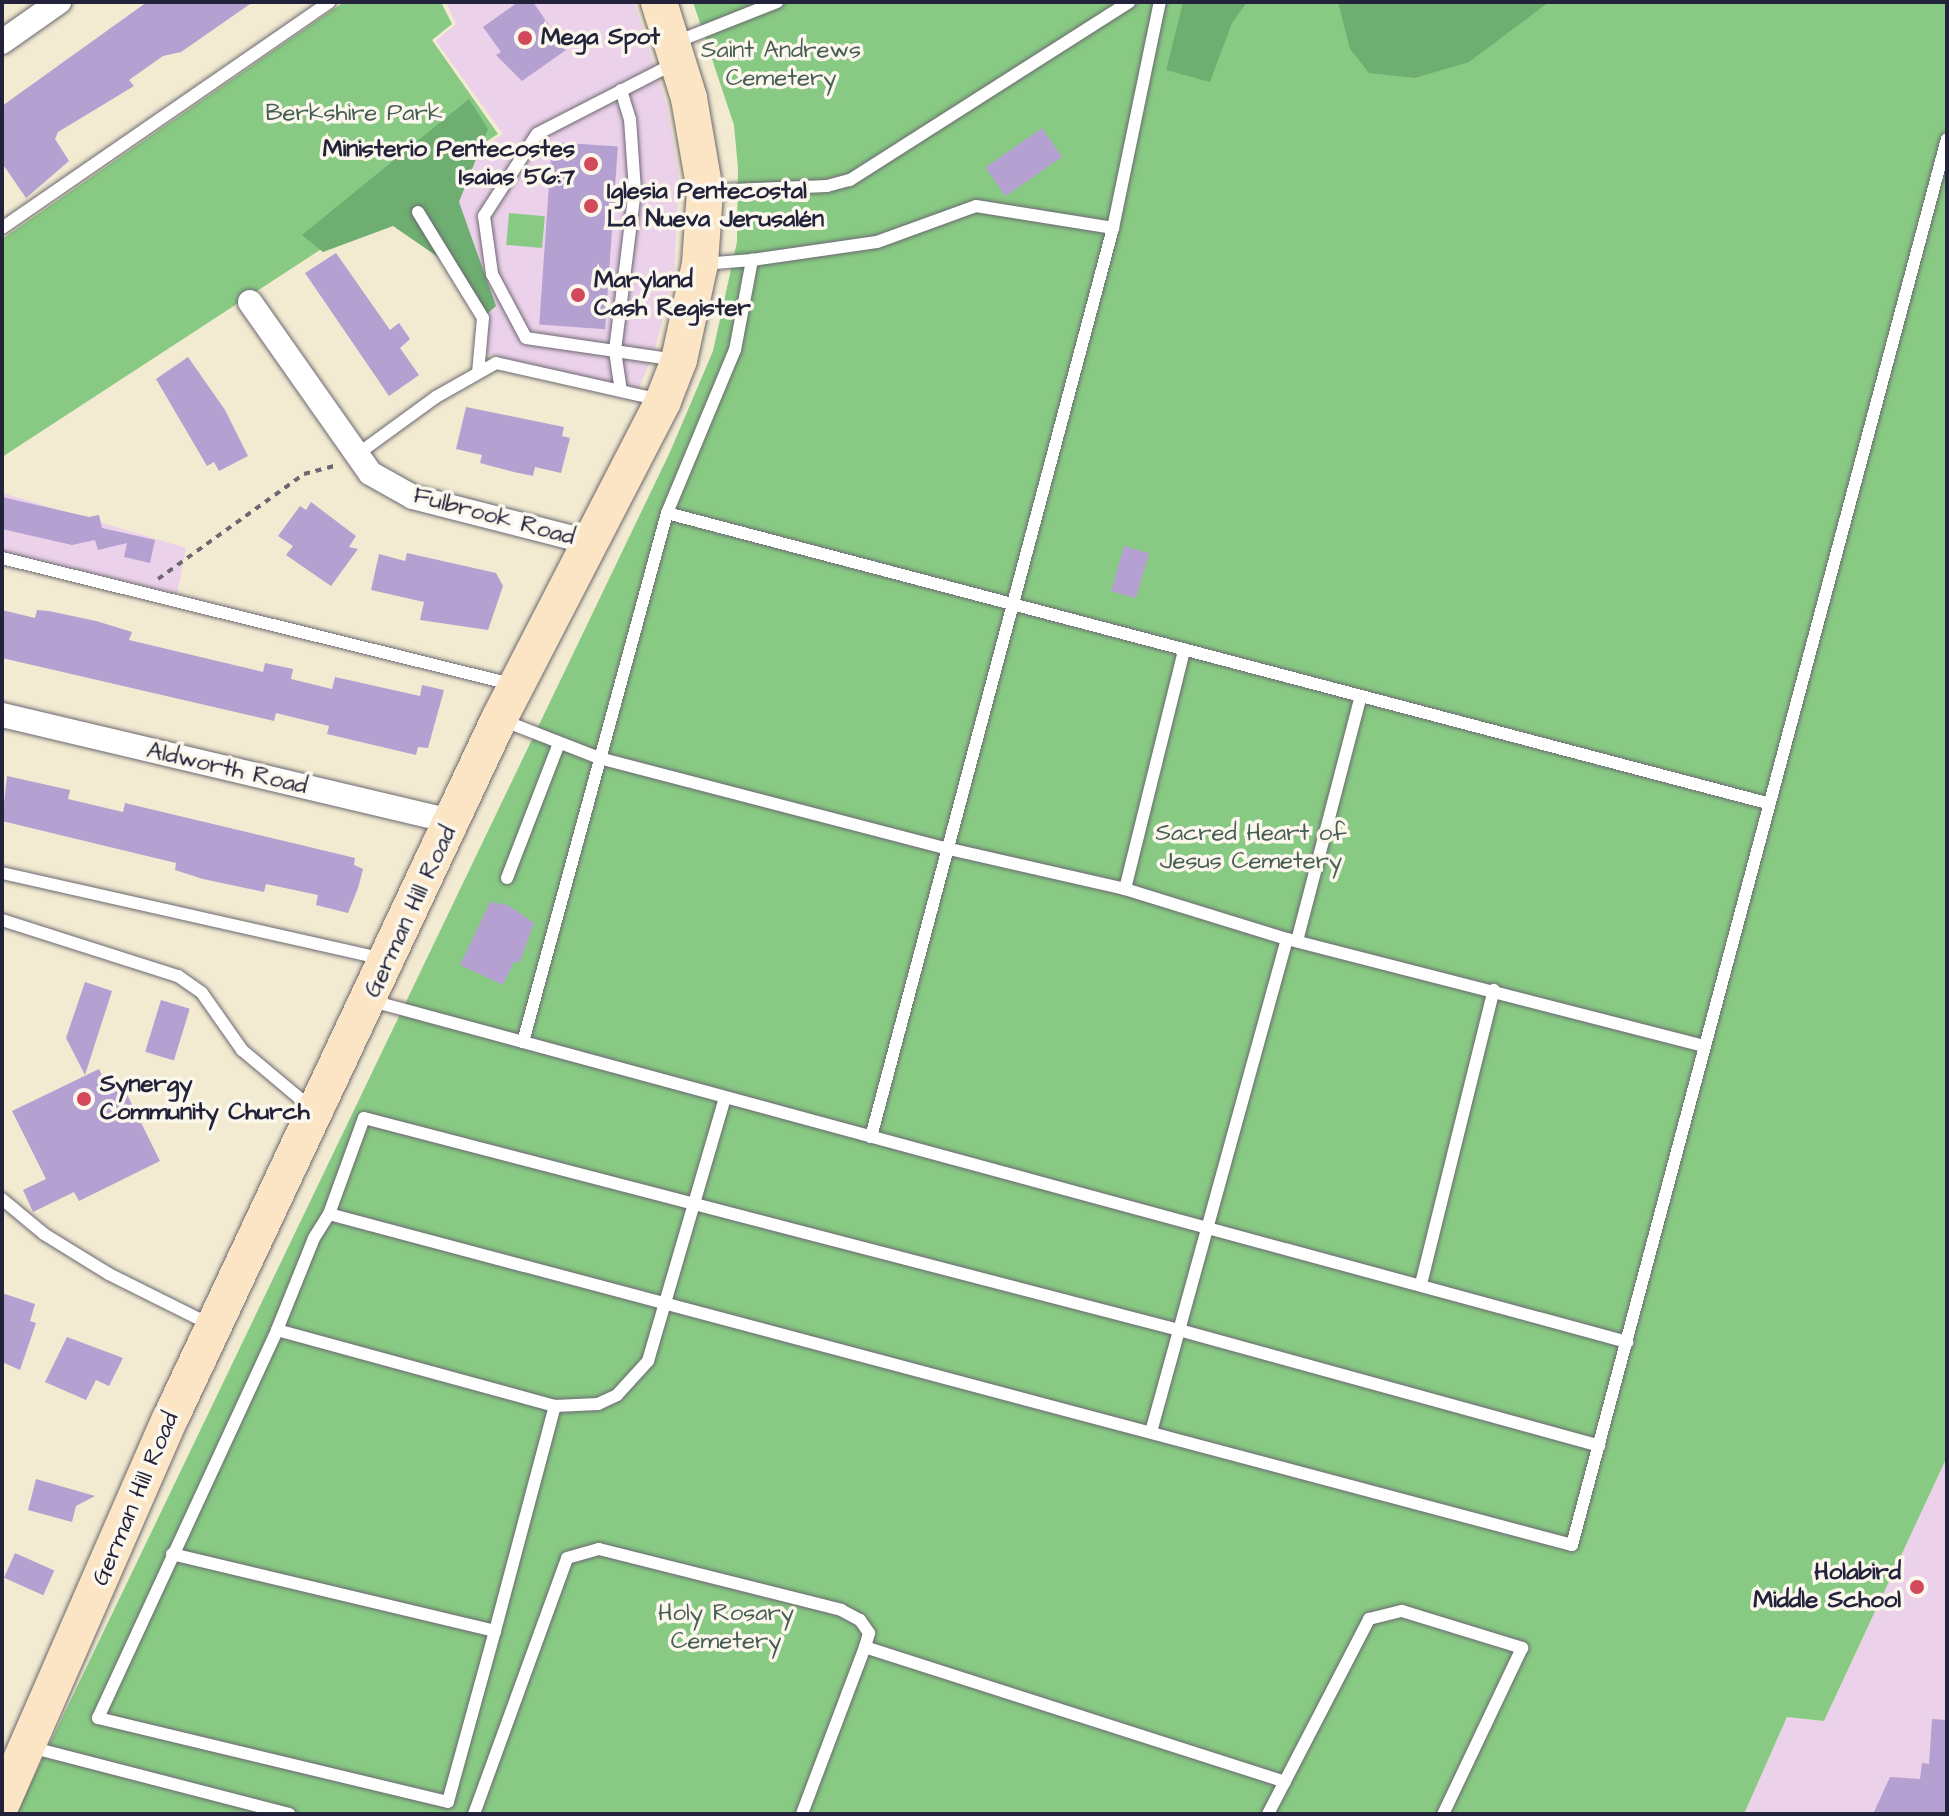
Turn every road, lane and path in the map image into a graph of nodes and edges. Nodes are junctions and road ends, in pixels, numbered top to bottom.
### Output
1 (59, 2) edge
2 (330, 2) edge
3 (659, 2) edge
4 (777, 2) edge
5 (1129, 2) edge
6 (1160, 2) edge
7 (2, 42) edge
8 (676, 52) junction
9 (621, 90) junction
10 (1947, 139) edge
11 (705, 191) junction
12 (418, 212) dead end
13 (2, 228) edge
14 (1113, 228) junction
15 (752, 260) junction
16 (700, 264) junction
17 (250, 302) dead end
18 (615, 351) junction
19 (679, 360) junction
20 (478, 373) junction
21 (621, 391) junction
22 (663, 401) junction
23 (355, 456) junction
24 (667, 513) junction
25 (592, 543) junction
26 (2, 558) edge
27 (146, 593) junction
28 (1012, 602) junction
29 (1184, 651) junction
30 (516, 686) junction
31 (1360, 699) junction
32 (2, 715) edge
33 (499, 719) junction
34 (559, 743) junction
35 (599, 758) junction
36 (1767, 803) junction
37 (453, 822) junction
38 (945, 848) junction
39 (2, 873) edge
40 (507, 878) dead end
41 (1125, 889) junction
42 (2, 920) edge
43 (1292, 940) junction
44 (387, 960) junction
45 (1494, 990) junction
46 (369, 1000) junction
47 (523, 1042) junction
48 (1703, 1046) junction
49 (725, 1098) junction
50 (316, 1112) junction
51 (871, 1137) junction
52 (2, 1199) edge
53 (694, 1204) junction
54 (329, 1214) junction
55 (1208, 1227) junction
56 (1421, 1284) junction
57 (664, 1305) junction
58 (214, 1326) junction
59 (277, 1330) junction
60 (1179, 1330) junction
61 (1627, 1342) junction
62 (555, 1406) junction
63 (1151, 1432) junction
64 (1599, 1446) junction
65 (172, 1554) junction
66 (495, 1631) junction
67 (865, 1647) junction
68 (30, 1747) junction
69 (1285, 1782) junction
70 (2, 1803) edge
71 (289, 1814) edge
72 (474, 1814) edge
73 (802, 1814) edge
74 (1268, 1814) edge
75 (1443, 1814) edge

1 - 7 street
2 - 13 lane
3 - 8 street, German Hill Road
4 - 8 lane
5 - 11 lane
6 - 14 lane
8 - 9 lane
8 - 11 street, German Hill Road
9 - 18 lane
9 - 18 lane
10 - 36 lane
11 - 16 street, German Hill Road
12 - 20 lane
14 - 15 lane
14 - 28 lane
15 - 16 lane
15 - 24 lane
16 - 19 street, German Hill Road
17 - 23 street, Fulbrook Road
18 - 19 lane
18 - 21 lane
19 - 22 street, German Hill Road
20 - 21 lane
20 - 23 lane
21 - 22 lane
22 - 25 street, German Hill Road
23 - 25 street, Fulbrook Road
23 - 27 path
24 - 28 lane
24 - 35 lane
25 - 30 street, German Hill Road
26 - 27 lane
27 - 30 lane
28 - 29 lane
28 - 38 lane
29 - 31 lane
29 - 41 lane
30 - 33 street, German Hill Road
31 - 36 lane
31 - 43 lane
32 - 37 street, Aldworth Road
33 - 34 lane
33 - 37 street, German Hill Road
34 - 35 lane
34 - 40 lane
35 - 38 lane
35 - 47 lane
36 - 48 lane
37 - 44 street, German Hill Road
38 - 41 lane
38 - 51 lane
39 - 44 lane
41 - 43 lane
42 - 50 lane
43 - 45 lane
43 - 55 lane
44 - 46 street, German Hill Road
45 - 48 lane
45 - 56 lane
46 - 47 lane
46 - 50 street, German Hill Road
47 - 49 lane
48 - 61 lane
49 - 51 lane
49 - 53 lane
50 - 58 street, German Hill Road
51 - 55 lane
52 - 58 lane
53 - 54 lane
53 - 57 lane
53 - 60 lane
54 - 57 lane
54 - 59 lane
55 - 56 lane
55 - 60 lane
56 - 61 lane
57 - 62 lane
57 - 63 lane
58 - 68 street, German Hill Road
59 - 62 lane
59 - 65 lane
60 - 63 lane
60 - 64 lane
61 - 64 lane
62 - 66 lane
63 - 64 lane
65 - 66 lane
65 - 66 lane
67 - 69 lane
67 - 72 lane
67 - 73 lane
68 - 70 street, German Hill Road
68 - 71 lane
69 - 74 lane
69 - 75 lane

